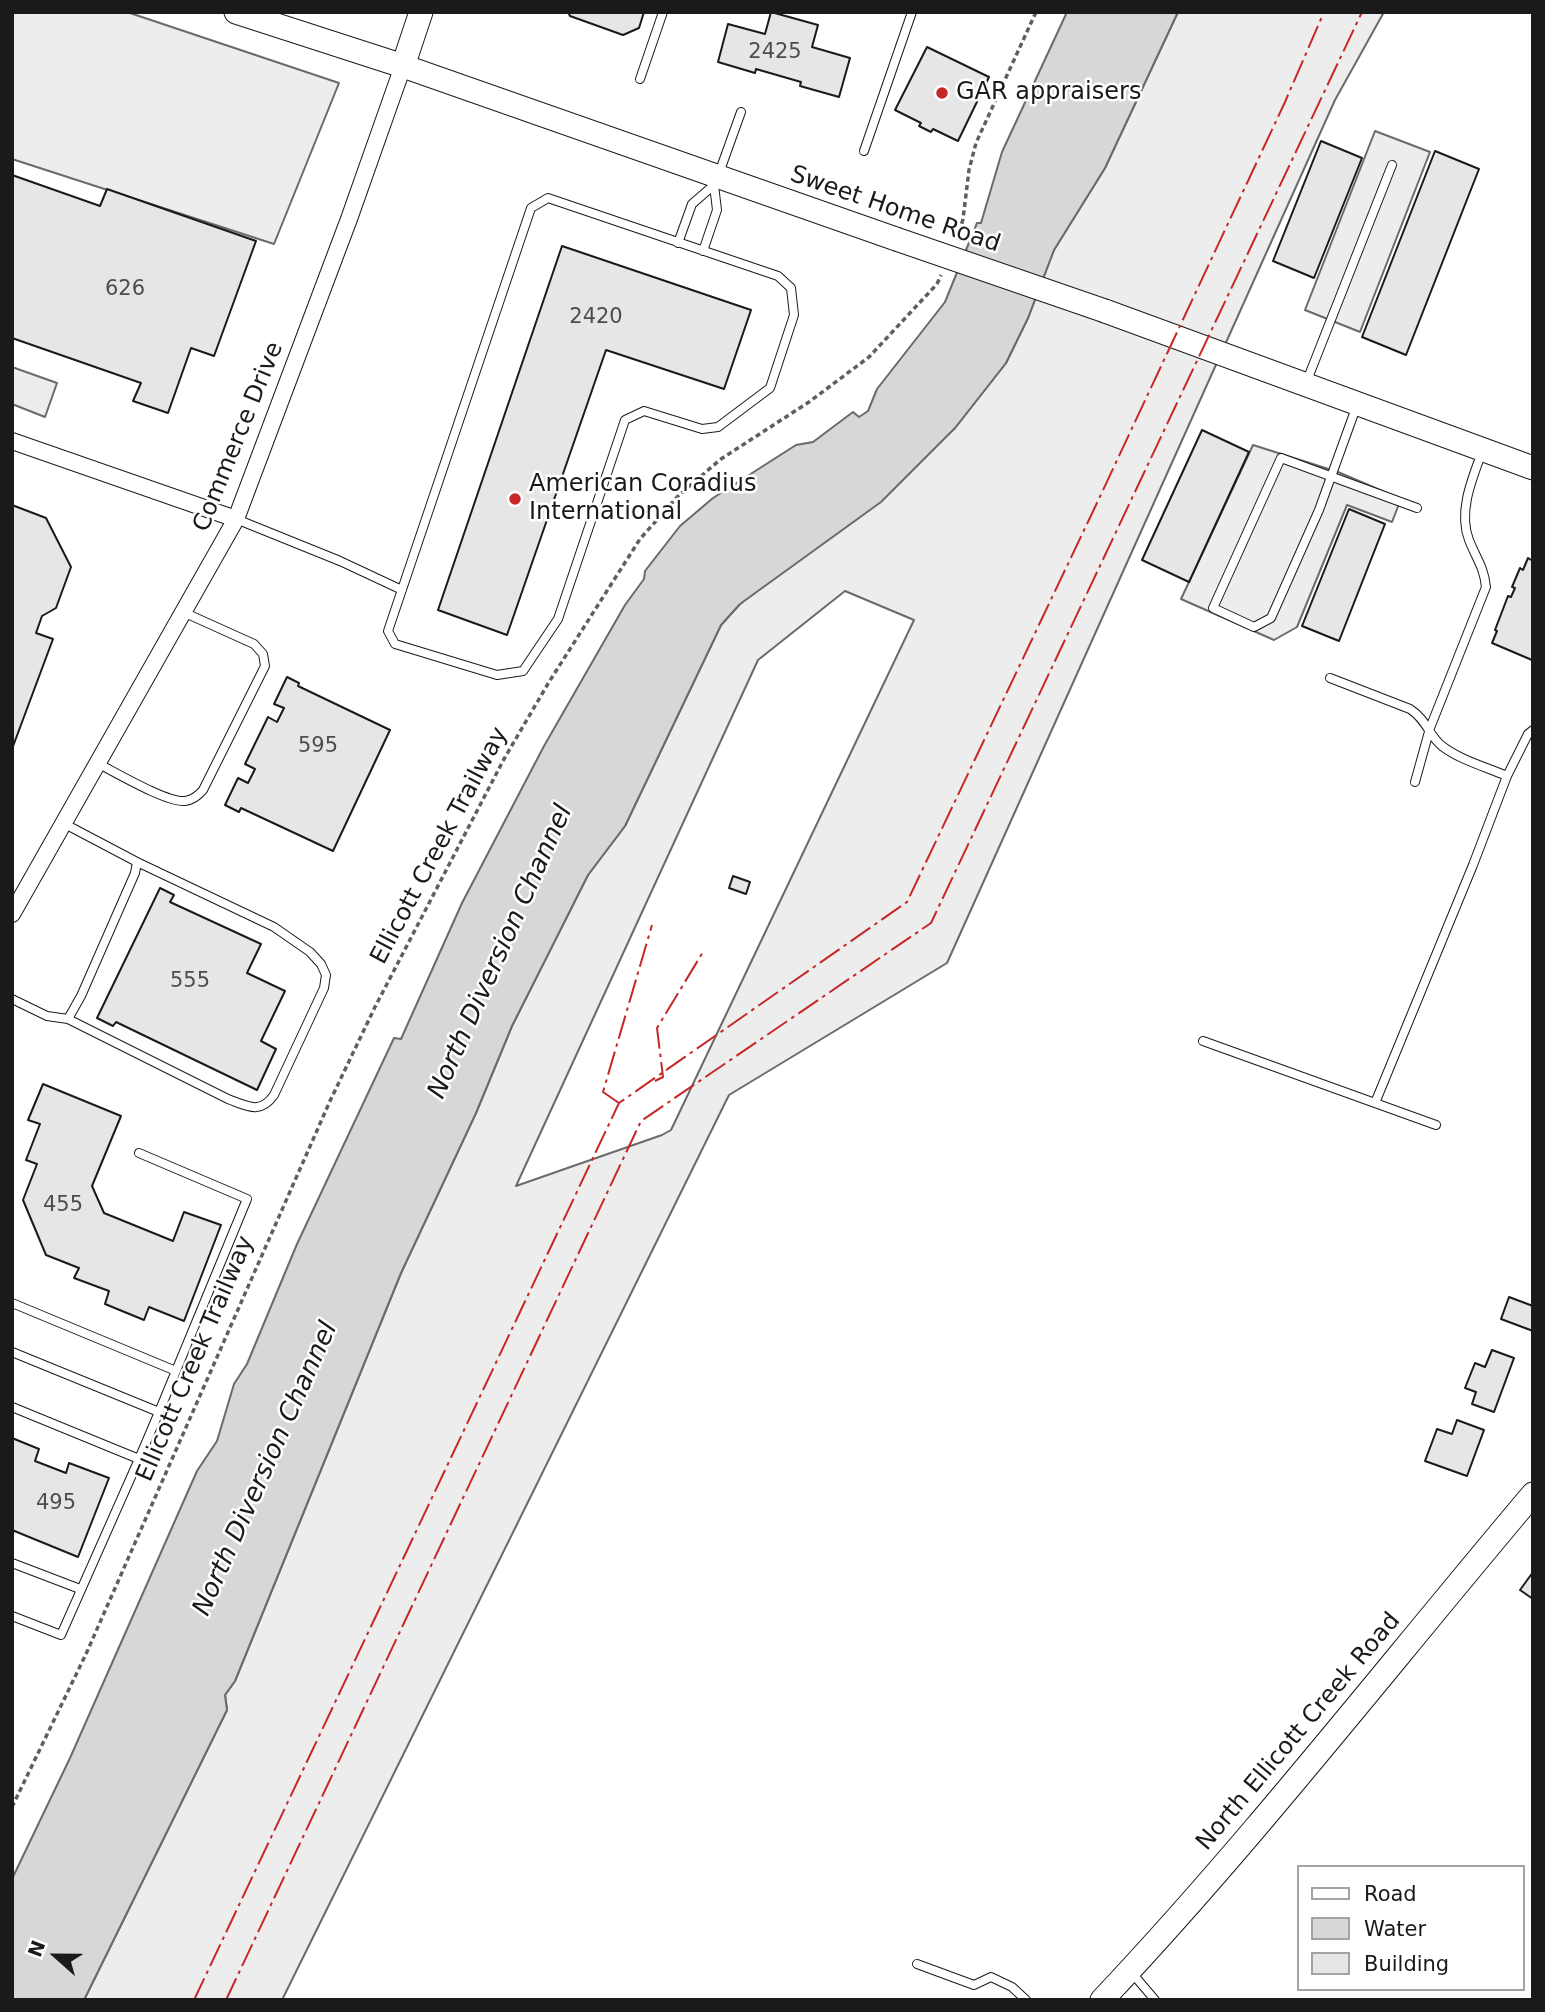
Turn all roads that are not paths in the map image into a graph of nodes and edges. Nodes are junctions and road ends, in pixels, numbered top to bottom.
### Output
1 (236, 12) edge
2 (421, 12) edge
3 (663, 12) edge
4 (912, 12) edge
5 (403, 66) junction
6 (640, 79) dead end
7 (741, 112) dead end
8 (864, 151) dead end
9 (1392, 165) dead end
10 (716, 181) junction
11 (678, 243) junction
12 (703, 251) junction
13 (1306, 383) junction
14 (1358, 403) junction
15 (12, 441) edge
16 (1483, 450) junction
17 (1533, 468) edge
18 (1331, 475) junction
19 (1417, 508) dead end
20 (236, 519) junction
21 (401, 590) junction
22 (183, 612) junction
23 (1330, 678) dead end
24 (1430, 728) junction
25 (1533, 730) edge
26 (97, 764) junction
27 (1507, 776) junction
28 (1415, 782) dead end
29 (63, 823) junction
30 (137, 862) junction
31 (12, 914) edge
32 (12, 999) edge
33 (68, 1020) junction
34 (1203, 1041) dead end
35 (1376, 1103) junction
36 (1436, 1125) dead end
37 (139, 1153) dead end
38 (12, 1303) edge
39 (12, 1352) edge
40 (176, 1371) junction
41 (12, 1407) edge
42 (159, 1412) junction
43 (139, 1459) junction
44 (1533, 1494) edge
45 (12, 1563) edge
46 (80, 1589) junction
47 (12, 1616) edge
48 (916, 1964) dead end
49 (1129, 1971) junction
50 (1026, 2000) edge
51 (1102, 2000) edge
52 (1155, 2000) edge

1 - 5 main road, Sweet Home Road
2 - 5 main road
3 - 6 lane
4 - 8 lane
5 - 10 main road, Sweet Home Road
5 - 20 street, Commerce Drive
7 - 10 lane
9 - 13 lane
10 - 11 lane
10 - 12 lane
10 - 13 main road, Sweet Home Road, bridge
11 - 12 lane
11 - 21 lane
12 - 21 lane
13 - 14 main road, Sweet Home Road
14 - 16 main road, Sweet Home Road
14 - 18 lane
15 - 20 street
16 - 17 main road, Sweet Home Road
16 - 24 lane
18 - 18 lane
18 - 19 lane
20 - 21 lane
20 - 22 street, Commerce Drive
22 - 26 street, Commerce Drive
22 - 26 lane
23 - 24 lane
24 - 27 lane
24 - 28 lane
25 - 27 lane
26 - 29 street, Commerce Drive
27 - 35 lane
29 - 30 lane
29 - 31 street, Commerce Drive
30 - 33 lane
30 - 33 lane
32 - 33 lane
34 - 35 lane
35 - 36 lane
37 - 40 lane
38 - 40 lane
39 - 42 lane
40 - 42 lane
41 - 43 lane
42 - 43 lane
43 - 46 lane
44 - 49 main road, North Ellicott Creek Road
45 - 46 lane
46 - 47 lane
48 - 50 lane
49 - 51 main road, North Ellicott Creek Road
49 - 52 lane

